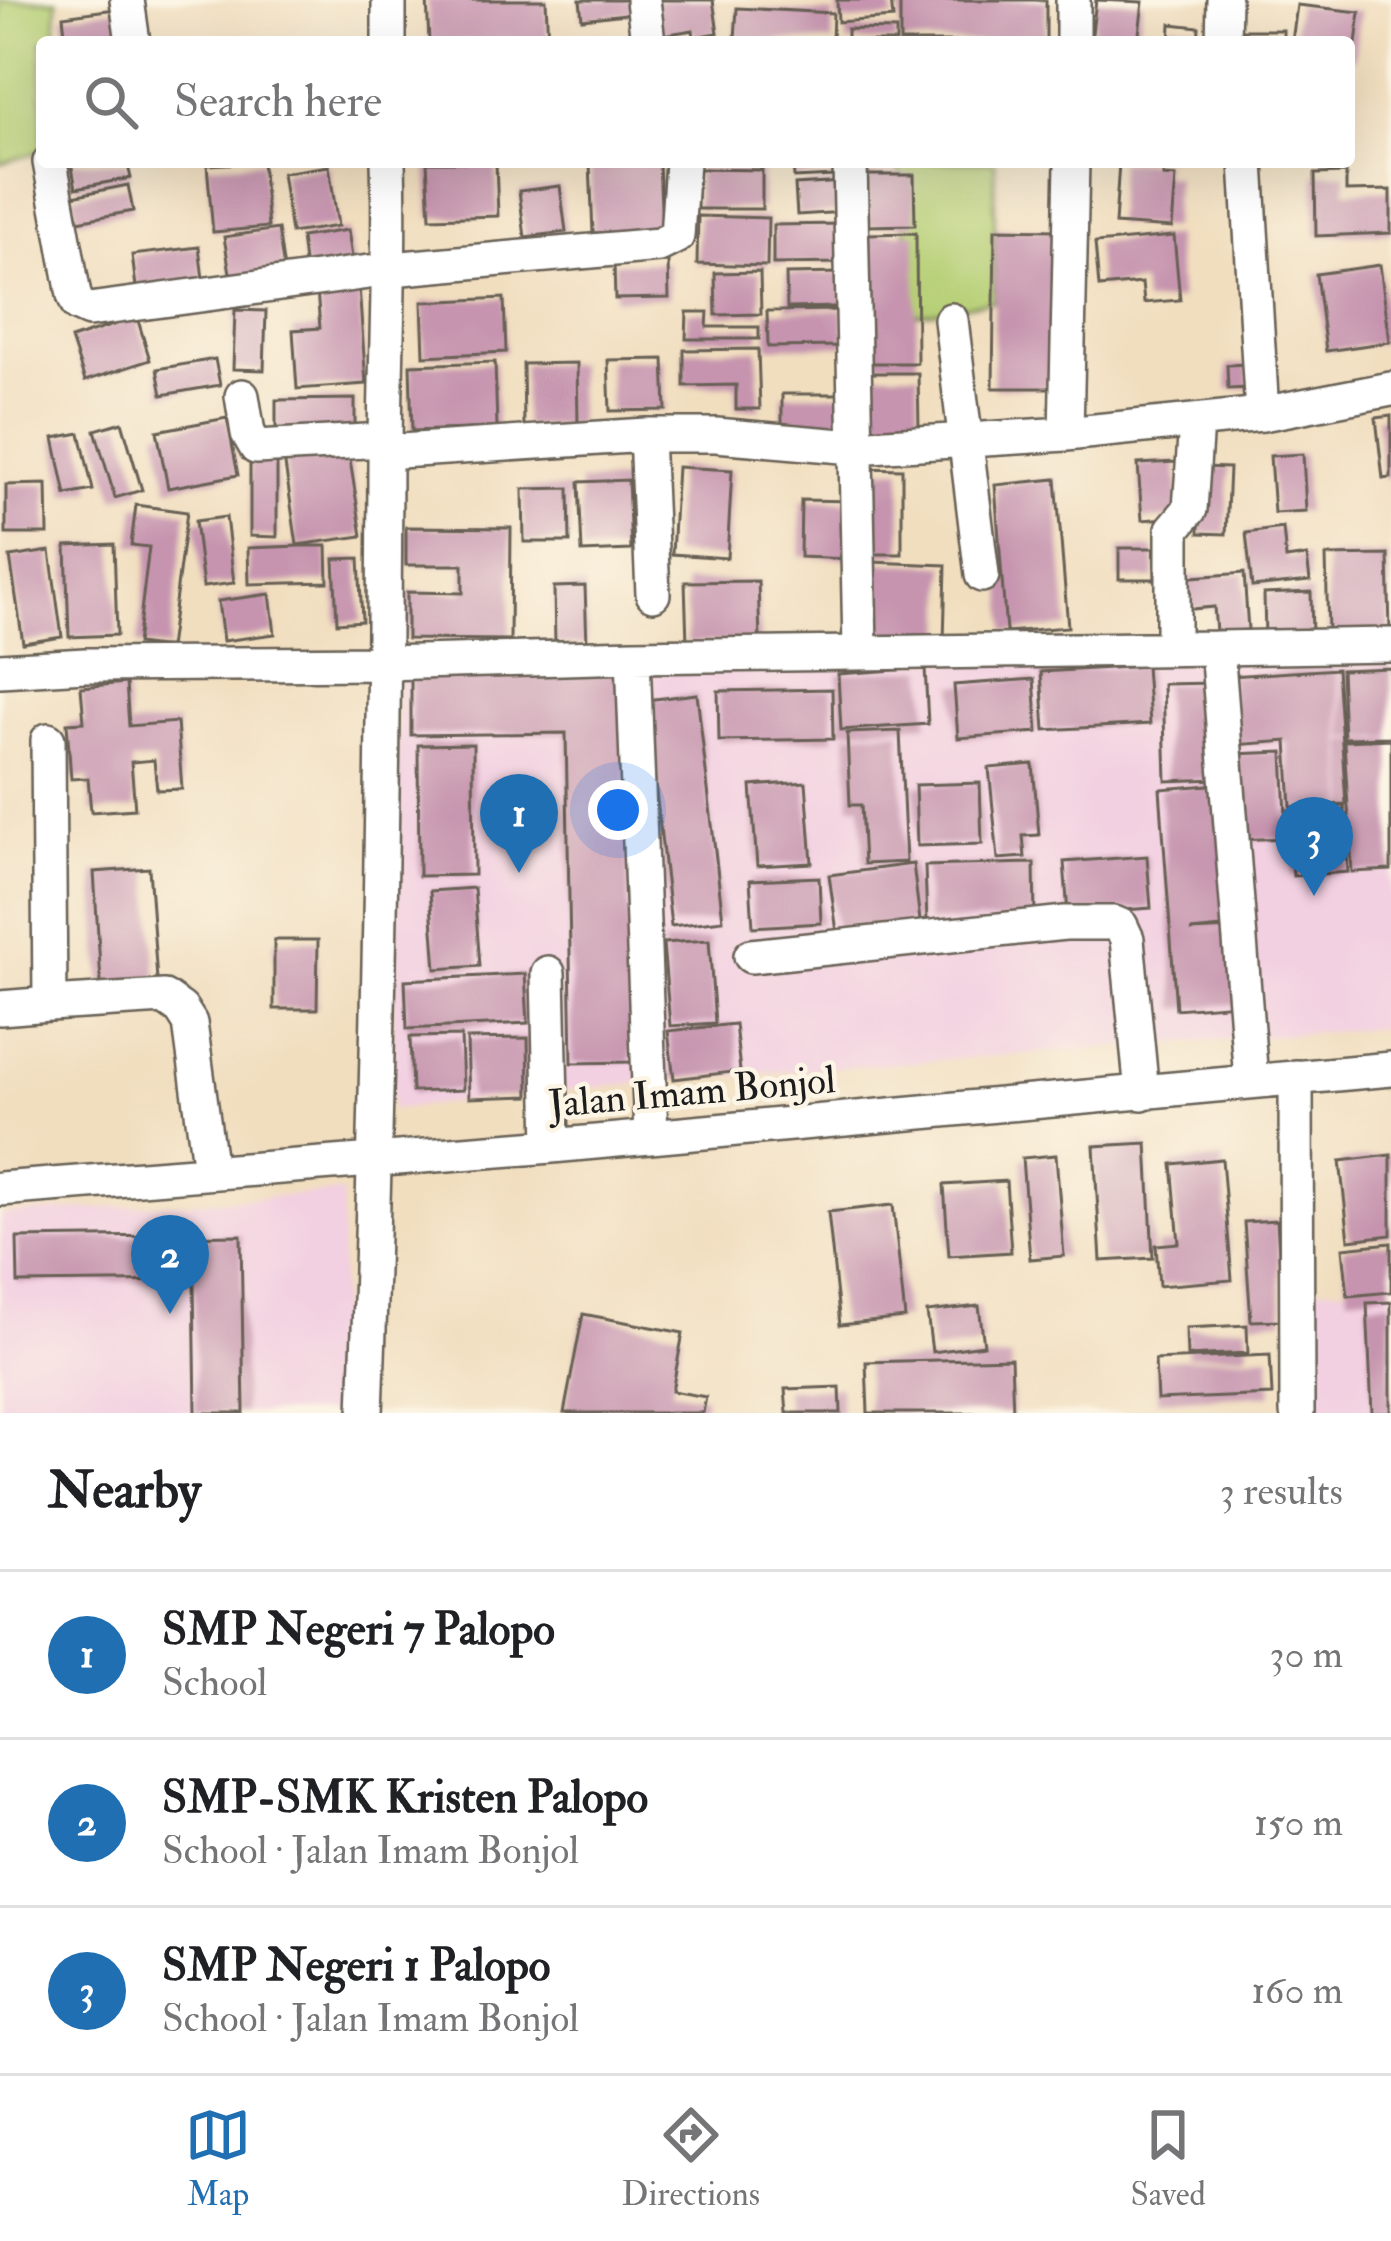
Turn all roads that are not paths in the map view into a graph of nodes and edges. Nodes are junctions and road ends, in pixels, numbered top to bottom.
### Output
1 (127, 0) edge
2 (389, 0) edge
3 (643, 0) edge
4 (1073, 0) edge
5 (1224, 0) edge
6 (132, 36) edge
7 (389, 36) edge
8 (647, 36) edge
9 (1073, 36) edge
10 (1223, 36) edge
11 (51, 168) edge
12 (388, 168) edge
13 (682, 168) edge
14 (850, 168) edge
15 (1072, 168) edge
16 (1247, 168) edge
17 (391, 268) junction
18 (951, 320) dead end
19 (1391, 389) edge
20 (242, 396) dead end
21 (1262, 414) junction
22 (1196, 423) junction
23 (1066, 434) junction
24 (646, 435) junction
25 (969, 440) junction
26 (385, 446) junction
27 (854, 447) junction
28 (982, 575) dead end
29 (653, 594) dead end
30 (1391, 645) edge
31 (1173, 646) junction
32 (1217, 648) junction
33 (860, 650) junction
34 (633, 656) junction
35 (384, 663) junction
36 (0, 670) edge
37 (48, 740) dead end
38 (751, 956) dead end
39 (548, 973) dead end
40 (50, 1004) junction
41 (0, 1008) edge
42 (1391, 1069) edge
43 (1296, 1077) junction
44 (1251, 1080) junction
45 (1142, 1093) junction
46 (651, 1136) junction
47 (552, 1146) junction
48 (372, 1160) junction
49 (210, 1171) junction
50 (0, 1189) edge
51 (366, 1413) edge
52 (1297, 1413) edge

1 - 6 street
2 - 7 street
3 - 8 street
4 - 9 street
5 - 10 street
11 - 17 street
12 - 17 street
13 - 17 street
14 - 27 street
15 - 23 street
16 - 21 street
17 - 26 street
18 - 25 street
19 - 21 street
20 - 26 street
21 - 22 street
22 - 23 street
22 - 31 street
23 - 25 street
24 - 26 street
24 - 27 street
24 - 29 street
25 - 27 street
25 - 28 street
26 - 35 street
27 - 33 street
30 - 32 street
31 - 32 street
31 - 33 street
32 - 44 street
33 - 34 street
34 - 35 street
34 - 46 street
35 - 36 street
35 - 48 street
37 - 40 street
38 - 45 street
39 - 47 street
40 - 41 street
40 - 49 street
42 - 43 street, Jalan Imam Bonjol
43 - 44 street, Jalan Imam Bonjol
43 - 52 street
44 - 45 street, Jalan Imam Bonjol
45 - 46 street, Jalan Imam Bonjol
46 - 47 street, Jalan Imam Bonjol
47 - 48 street, Jalan Imam Bonjol
48 - 49 street, Jalan Imam Bonjol
48 - 51 street
49 - 50 street, Jalan Imam Bonjol

